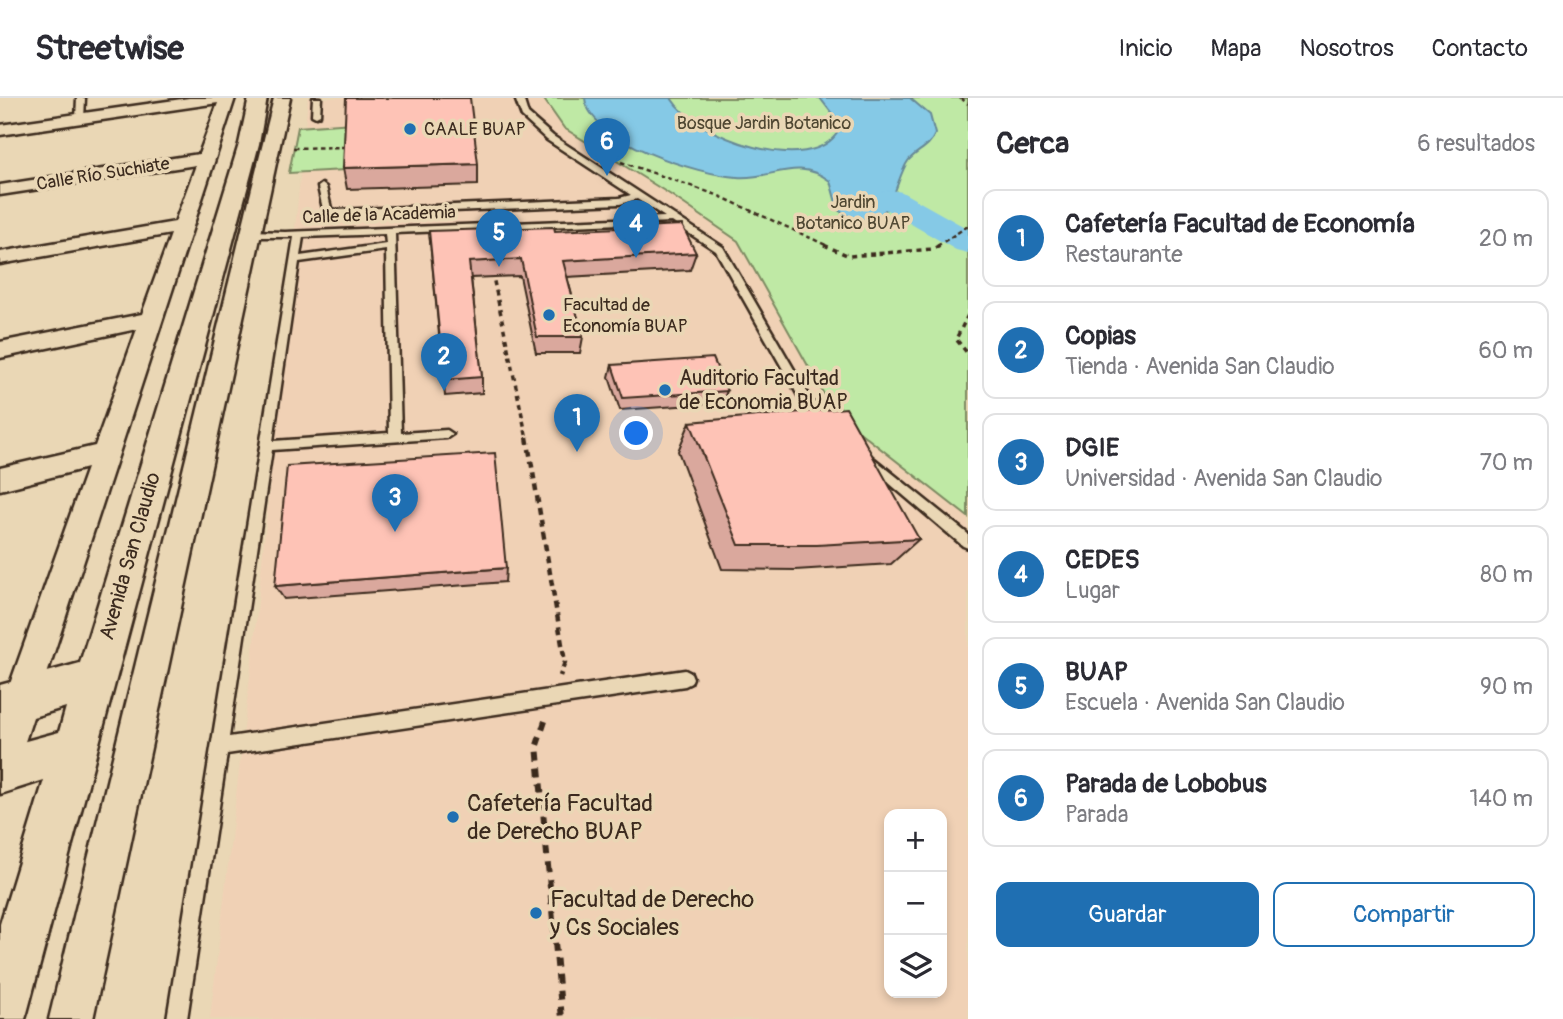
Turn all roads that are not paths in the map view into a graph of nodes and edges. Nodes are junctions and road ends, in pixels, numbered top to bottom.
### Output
1 (81, 98) edge
2 (221, 98) edge
3 (227, 98) edge
4 (258, 98) edge
5 (282, 98) edge
6 (317, 98) edge
7 (519, 98) edge
8 (167, 102) edge
9 (316, 116) dead end
10 (80, 118) junction
11 (0, 130) edge
12 (207, 158) junction
13 (323, 187) dead end
14 (0, 190) edge
15 (639, 195) junction
16 (676, 219) junction
17 (183, 226) junction
18 (390, 231) junction
19 (338, 233) junction
20 (250, 234) junction
21 (299, 234) junction
22 (392, 246) junction
23 (342, 252) junction
24 (0, 258) edge
25 (295, 260) junction
26 (152, 319) junction
27 (0, 350) edge
28 (447, 434) dead end
29 (836, 434) edge
30 (395, 435) junction
31 (266, 446) junction
32 (856, 450) edge
33 (105, 454) junction
34 (0, 479) edge
35 (968, 542) edge
36 (685, 678) dead end
37 (94, 679) junction
38 (11, 702) edge
39 (219, 747) junction
40 (75, 749) junction
41 (0, 762) edge
42 (0, 771) edge
43 (0, 1013) edge
44 (71, 1019) edge
45 (177, 1019) edge

1 - 10 lane
2 - 8 street
3 - 12 street
4 - 37 street, Avenida San Claudio
5 - 20 street, Avenida San Claudio
6 - 9 lane
7 - 15 lane
8 - 10 street
10 - 11 street
12 - 14 street, Calle Río Suchiate
12 - 17 street
13 - 15 lane
15 - 16 lane
16 - 18 lane, Calle de la Academia
16 - 29 lane
17 - 24 street
17 - 26 street
18 - 19 lane, Calle de la Academia
18 - 22 lane
19 - 21 lane, Calle de la Academia
19 - 23 lane
20 - 21 lane, Calle de la Academia
20 - 44 street, Avenida San Claudio
21 - 25 lane
22 - 23 lane
22 - 30 lane
23 - 25 lane
25 - 31 lane
26 - 27 street
26 - 33 street
28 - 30 lane
30 - 31 lane
31 - 39 lane
32 - 35 lane
33 - 34 street
33 - 38 street
36 - 39 lane
37 - 38 street
37 - 40 street, Avenida San Claudio
38 - 41 street
39 - 45 lane
40 - 42 street
40 - 43 street, Avenida San Claudio

